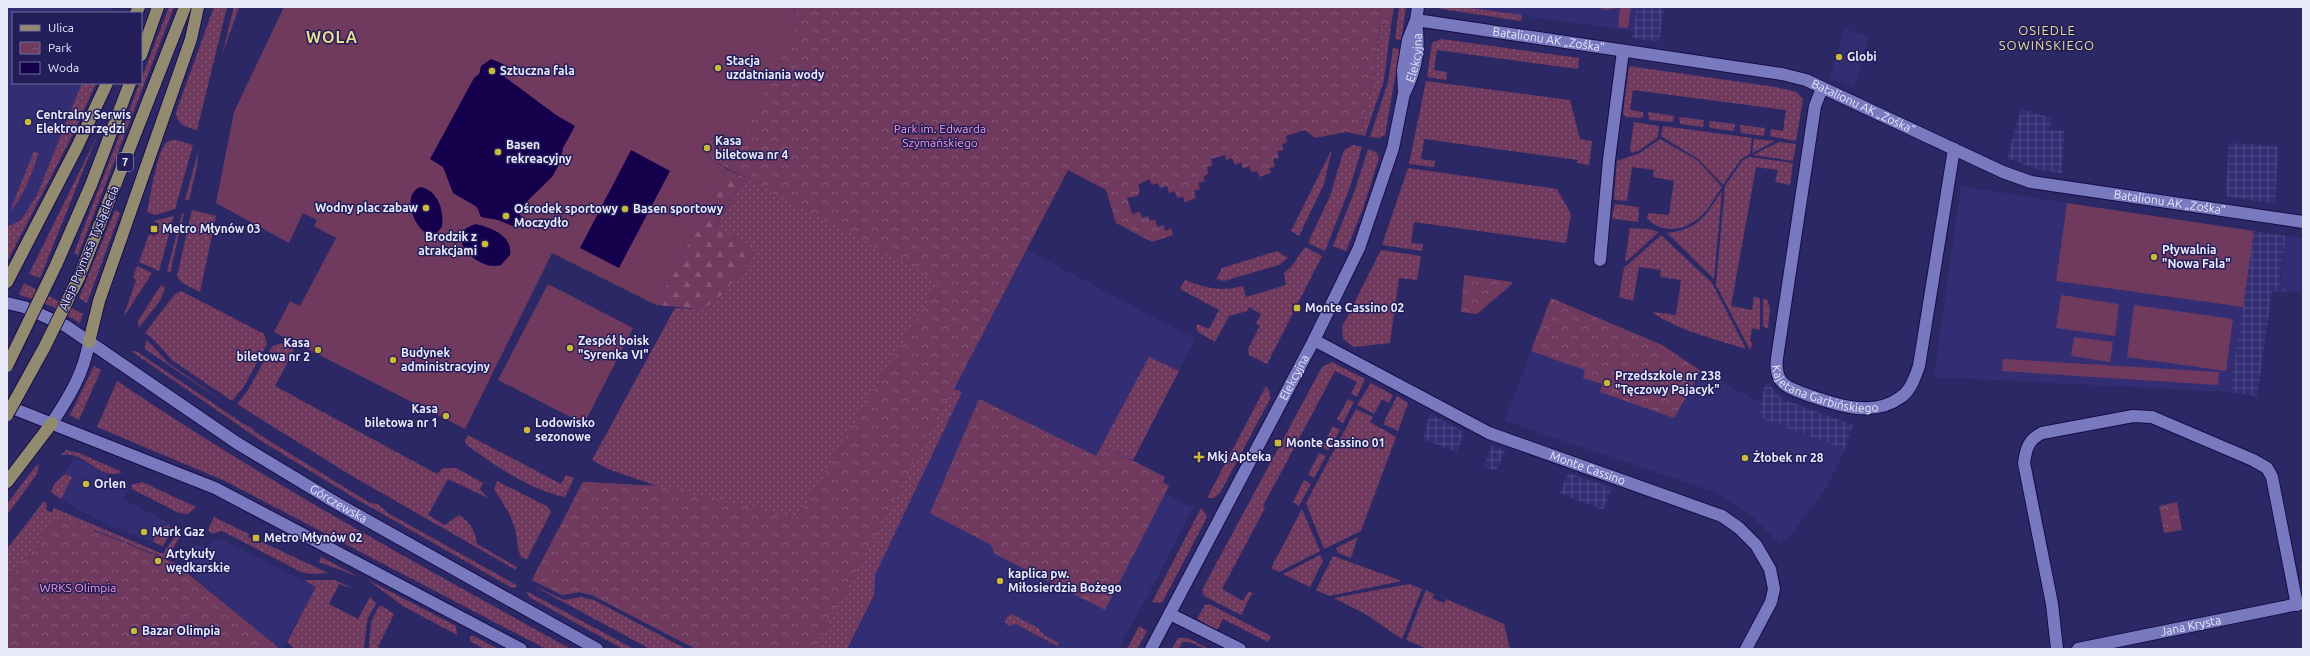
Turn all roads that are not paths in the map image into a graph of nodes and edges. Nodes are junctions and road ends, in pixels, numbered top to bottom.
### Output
1 (158, 7) edge
2 (185, 7) edge
3 (198, 7) edge
4 (1418, 7) edge
5 (1416, 20) junction
6 (1623, 51) junction
7 (142, 53) edge
8 (107, 84) edge
9 (130, 84) edge
10 (1822, 88) junction
11 (1954, 149) junction
12 (2303, 222) edge
13 (1600, 260) dead end
14 (7, 282) edge
15 (7, 303) edge
16 (1314, 340) junction
17 (89, 342) junction
18 (7, 366) edge
19 (7, 406) edge
20 (7, 415) edge
21 (52, 423) junction
22 (7, 482) edge
23 (2300, 604) edge
24 (1170, 614) junction
25 (521, 649) edge
26 (597, 649) edge
27 (1150, 649) edge
28 (1240, 649) edge
29 (1746, 649) edge
30 (2057, 649) edge
31 (2078, 649) edge

1 - 7 main road
2 - 20 main road, Aleja Prymasa Tysiąclecia / 7, bridge
3 - 17 main road
4 - 5 street, Elekcyjna
5 - 6 street, Batalionu AK „Zośka”
5 - 16 street, Elekcyjna
6 - 10 street, Batalionu AK „Zośka”
6 - 13 street
8 - 14 main road
9 - 18 main road, 7, bridge
10 - 11 street, Batalionu AK „Zośka”
10 - 11 street, Kajetana Garbińskiego
11 - 12 street, Batalionu AK „Zośka”
15 - 17 street, Górczewska
16 - 24 street, Elekcyjna
16 - 29 street, Monte Cassino
17 - 21 street
17 - 26 street, Górczewska
19 - 21 street
21 - 22 main road
21 - 25 street
23 - 30 street
23 - 31 street, Jana Krysta
24 - 27 street, Elekcyjna
24 - 28 street

